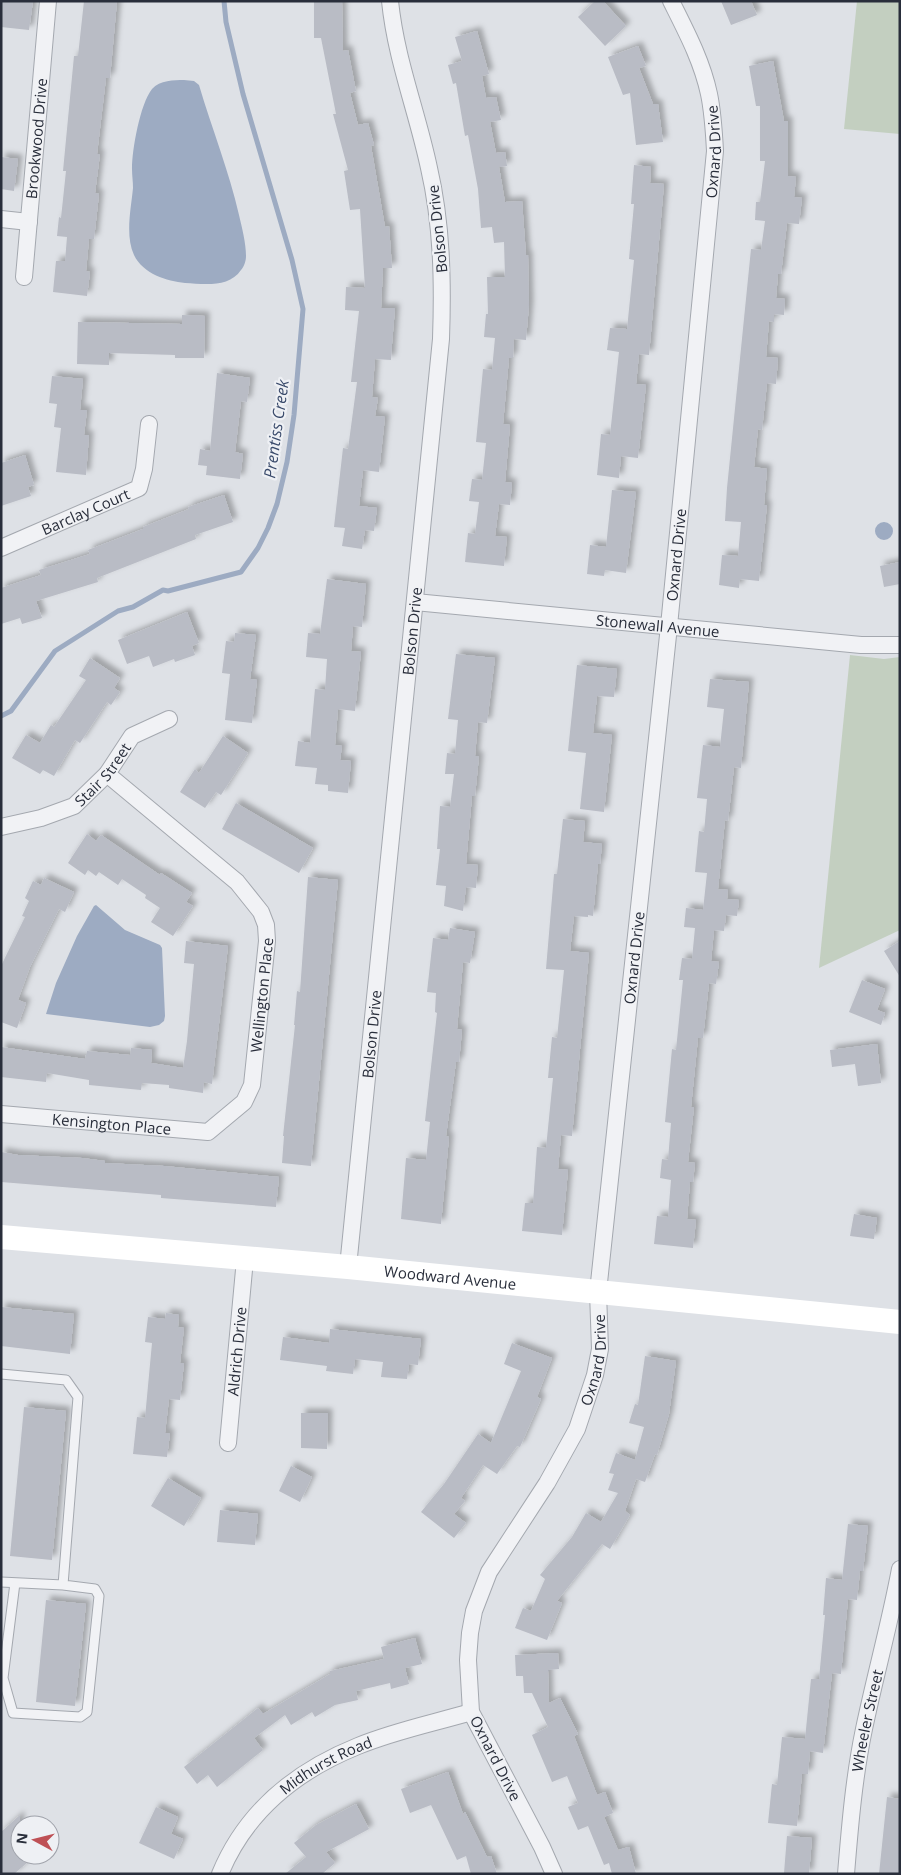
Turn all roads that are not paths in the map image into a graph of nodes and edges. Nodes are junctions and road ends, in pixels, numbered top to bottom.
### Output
1 (48, 1) edge
2 (390, 1) edge
3 (671, 1) edge
4 (1, 219) edge
5 (29, 222) junction
6 (24, 278) dead end
7 (149, 424) dead end
8 (1, 548) edge
9 (415, 602) junction
10 (669, 626) junction
11 (900, 645) edge
12 (169, 719) dead end
13 (107, 774) junction
14 (1, 827) edge
15 (1, 1114) edge
16 (219, 1123) joint
17 (1, 1237) edge
18 (245, 1259) junction
19 (348, 1267) junction
20 (598, 1292) junction
21 (900, 1322) edge
22 (1, 1374) edge
23 (228, 1443) dead end
24 (900, 1569) edge
25 (1, 1582) edge
26 (14, 1583) junction
27 (63, 1585) junction
28 (471, 1712) junction
29 (220, 1874) edge
30 (554, 1874) edge
31 (846, 1874) edge

1 - 5 street, Brookwood Drive
2 - 9 street, Bolson Drive
3 - 10 street, Oxnard Drive
4 - 5 street
5 - 6 street, Brookwood Drive
7 - 8 street, Barclay Court
9 - 10 street, Stonewall Avenue
9 - 19 street, Bolson Drive
10 - 11 street, Stonewall Avenue
10 - 20 street, Oxnard Drive
12 - 13 street, Stair Street
13 - 14 street, Stair Street
13 - 16 street, Wellington Place
15 - 16 street, Kensington Place
17 - 18 main road, Woodward Avenue
18 - 19 main road, Woodward Avenue
18 - 23 street, Aldrich Drive
19 - 20 main road, Woodward Avenue
20 - 21 main road, Woodward Avenue
20 - 28 street, Oxnard Drive
22 - 27 lane
24 - 31 street, Wheeler Street
25 - 26 lane
26 - 27 lane
26 - 27 lane
28 - 29 street, Midhurst Road
28 - 30 street, Oxnard Drive

